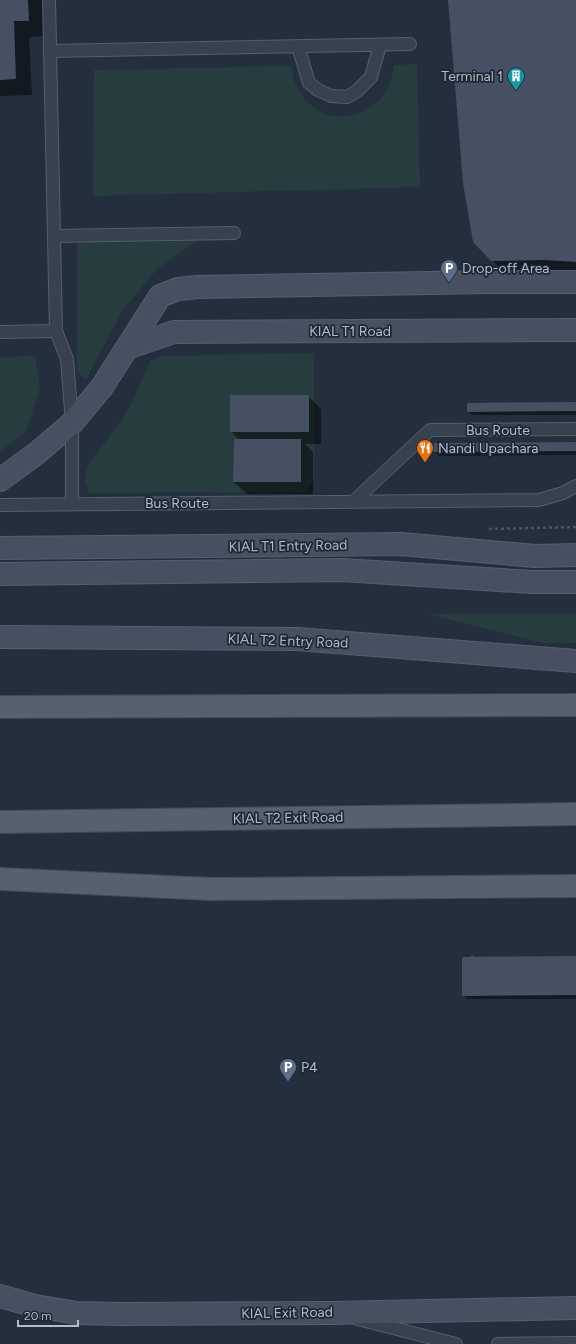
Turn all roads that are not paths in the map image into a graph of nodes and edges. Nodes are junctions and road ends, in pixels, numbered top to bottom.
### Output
1 (49, 0) edge
2 (410, 44) dead end
3 (380, 45) junction
4 (298, 46) junction
5 (50, 51) junction
6 (234, 233) dead end
7 (54, 236) junction
8 (576, 282) edge
9 (576, 330) edge
10 (56, 331) junction
11 (0, 332) edge
12 (127, 348) junction
13 (72, 423) junction
14 (576, 430) edge
15 (0, 480) edge
16 (576, 486) edge
17 (354, 502) junction
18 (72, 504) junction
19 (0, 505) edge
20 (0, 548) edge
21 (576, 555) edge
22 (0, 574) edge
23 (576, 582) edge
24 (0, 637) edge
25 (576, 661) edge
26 (576, 705) edge
27 (0, 707) edge
28 (576, 814) edge
29 (0, 822) edge
30 (0, 878) edge
31 (576, 886) edge
32 (0, 1296) edge
33 (576, 1308) edge
34 (331, 1312) junction
35 (0, 1313) edge
36 (77, 1313) junction
37 (576, 1343) edge
38 (456, 1344) edge
39 (498, 1344) edge

1 - 5 lane
2 - 3 lane
3 - 4 lane
3 - 4 lane
4 - 5 lane
5 - 7 lane
6 - 7 lane
7 - 10 lane
8 - 12 main road
9 - 12 main road, KIAL T1 Road
10 - 11 lane
10 - 13 lane
12 - 13 main road
13 - 15 main road
13 - 18 lane
14 - 17 lane, Bus Route
16 - 17 lane, Bus Route
17 - 18 lane, Bus Route
18 - 19 lane, Bus Route
20 - 21 main road, KIAL T1 Entry Road
22 - 23 main road, KIAL T1 Entry Road
24 - 25 main road, KIAL T2 Entry Road
26 - 27 main road
28 - 29 main road, KIAL T2 Exit Road
30 - 31 main road
32 - 36 main road, KIAL Exit Road
33 - 34 main road, KIAL Exit Road
34 - 36 main road, KIAL Exit Road
34 - 38 lane
35 - 36 main road
37 - 39 lane

